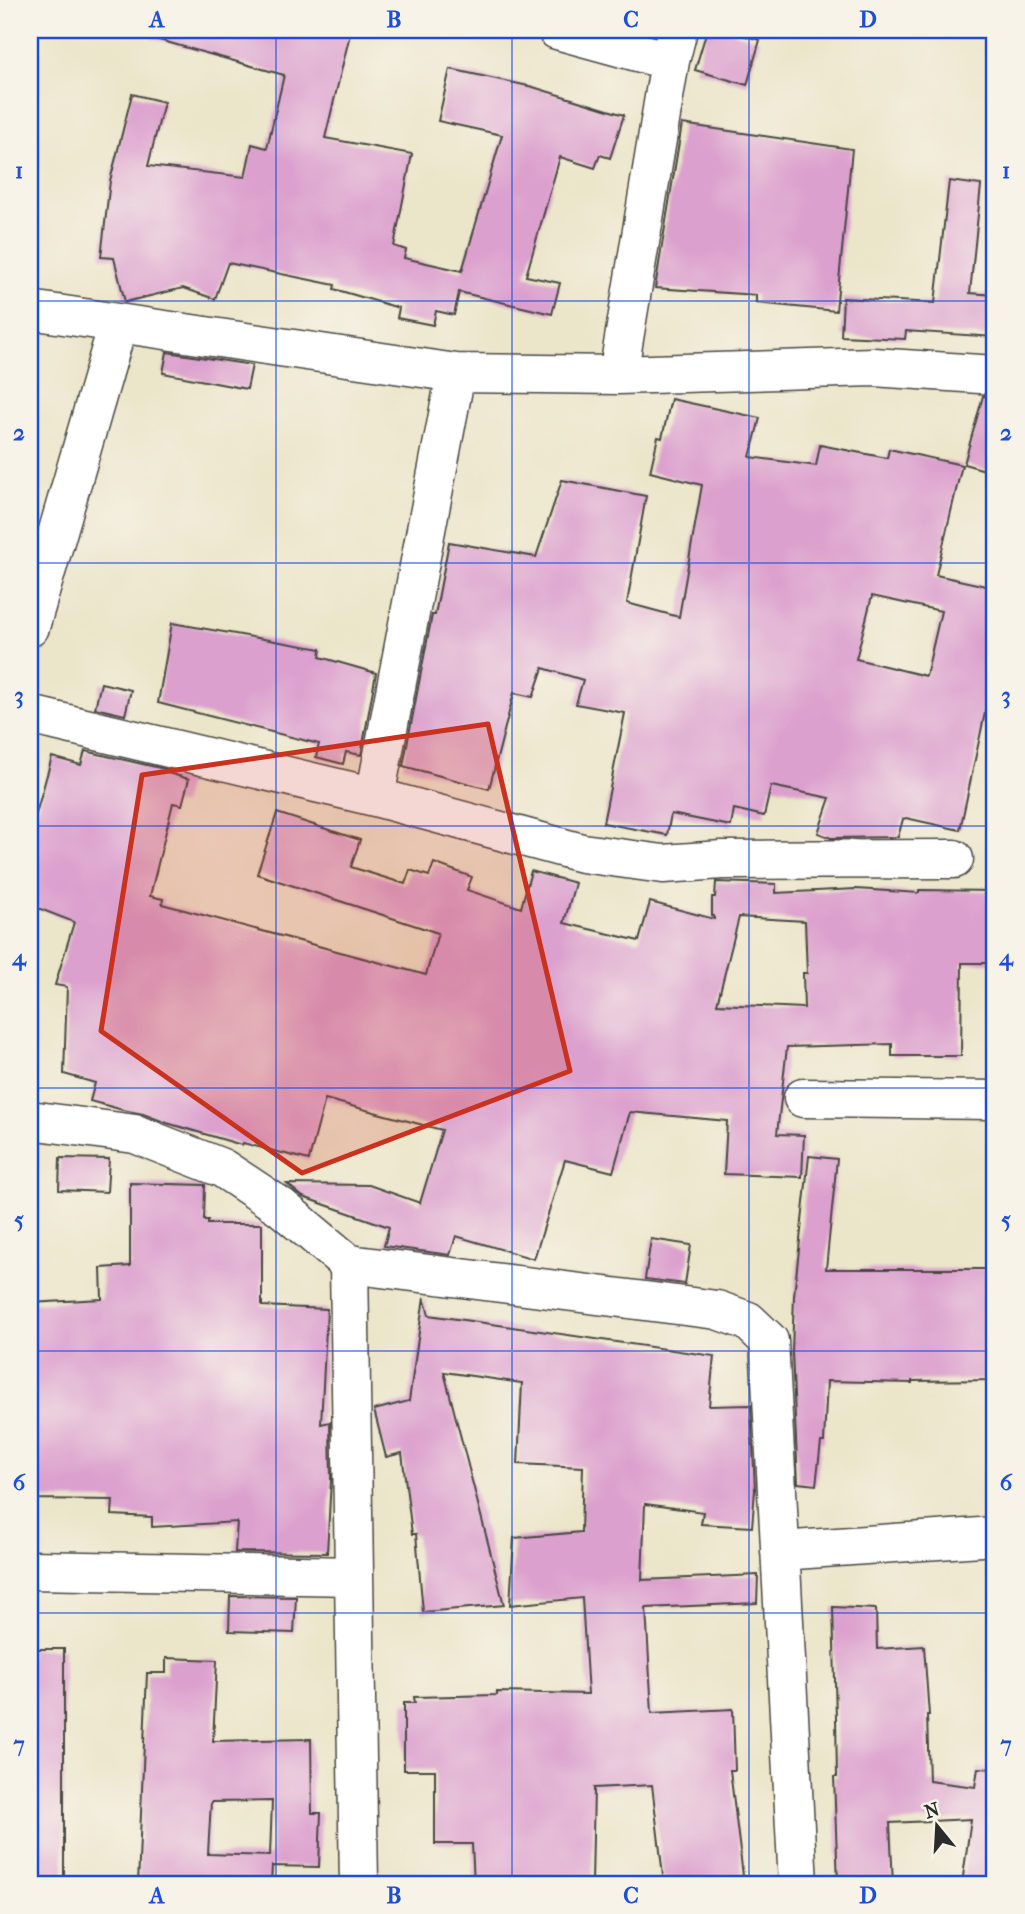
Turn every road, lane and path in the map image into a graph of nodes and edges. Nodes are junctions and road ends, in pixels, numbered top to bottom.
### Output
1 (557, 30) edge
2 (674, 46) edge
3 (30, 310) edge
4 (118, 324) junction
5 (456, 373) junction
6 (618, 375) junction
7 (995, 375) edge
8 (30, 627) edge
9 (30, 715) edge
10 (375, 797) junction
11 (954, 859) dead end
12 (803, 1098) dead end
13 (995, 1100) edge
14 (30, 1120) edge
15 (349, 1264) junction
16 (995, 1536) edge
17 (780, 1551) junction
18 (30, 1570) edge
19 (354, 1576) junction
20 (359, 1884) edge
21 (797, 1884) edge

1 - 2 street
2 - 6 street
3 - 4 street
4 - 5 street
4 - 8 street
5 - 6 street
5 - 10 street
6 - 7 street
9 - 10 street
10 - 11 street
12 - 13 street
14 - 15 street
15 - 17 street
15 - 19 street
16 - 17 street
17 - 21 street
18 - 19 street
19 - 20 street

